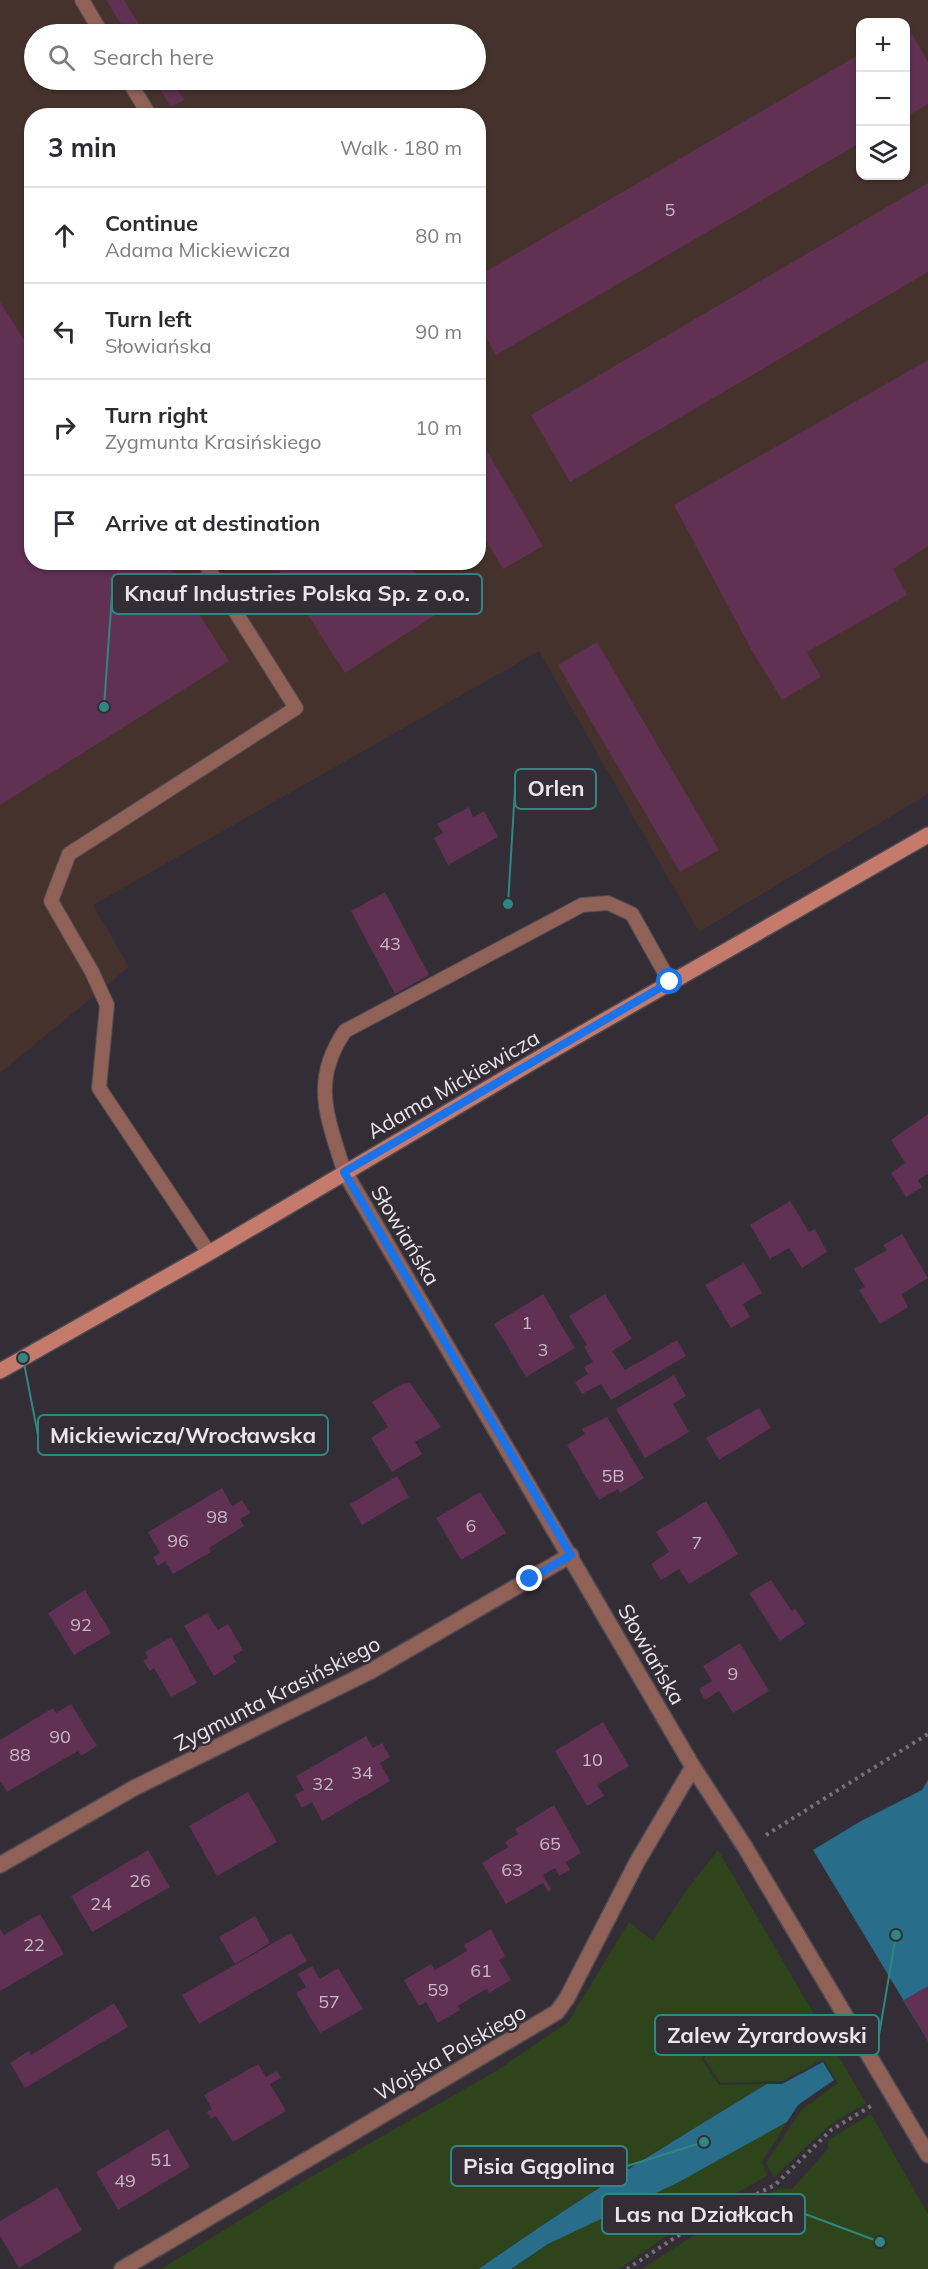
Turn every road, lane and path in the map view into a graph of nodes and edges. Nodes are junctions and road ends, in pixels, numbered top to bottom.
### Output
1 (82, 0) edge
2 (96, 24) edge
3 (134, 90) edge
4 (145, 108) edge
5 (209, 570) edge
6 (928, 835) edge
7 (670, 982) junction
8 (344, 1172) junction
9 (209, 1253) junction
10 (0, 1371) edge
11 (571, 1555) junction
12 (928, 1734) edge
13 (693, 1767) junction
14 (763, 1837) dead end
15 (0, 1865) edge
16 (873, 2104) dead end
17 (928, 2155) edge
18 (122, 2269) edge
19 (627, 2269) edge

1 - 2 lane
3 - 4 lane
5 - 9 lane
6 - 7 street, Adama Mickiewicza
7 - 8 street, Adama Mickiewicza
7 - 8 lane
8 - 9 street, Adama Mickiewicza
8 - 11 street, Słowiańska
9 - 10 street, Adama Mickiewicza
11 - 13 street, Słowiańska
11 - 15 street, Zygmunta Krasińskiego
12 - 14 path
13 - 17 street, Słowiańska
13 - 18 street, Wojska Polskiego
16 - 19 path

